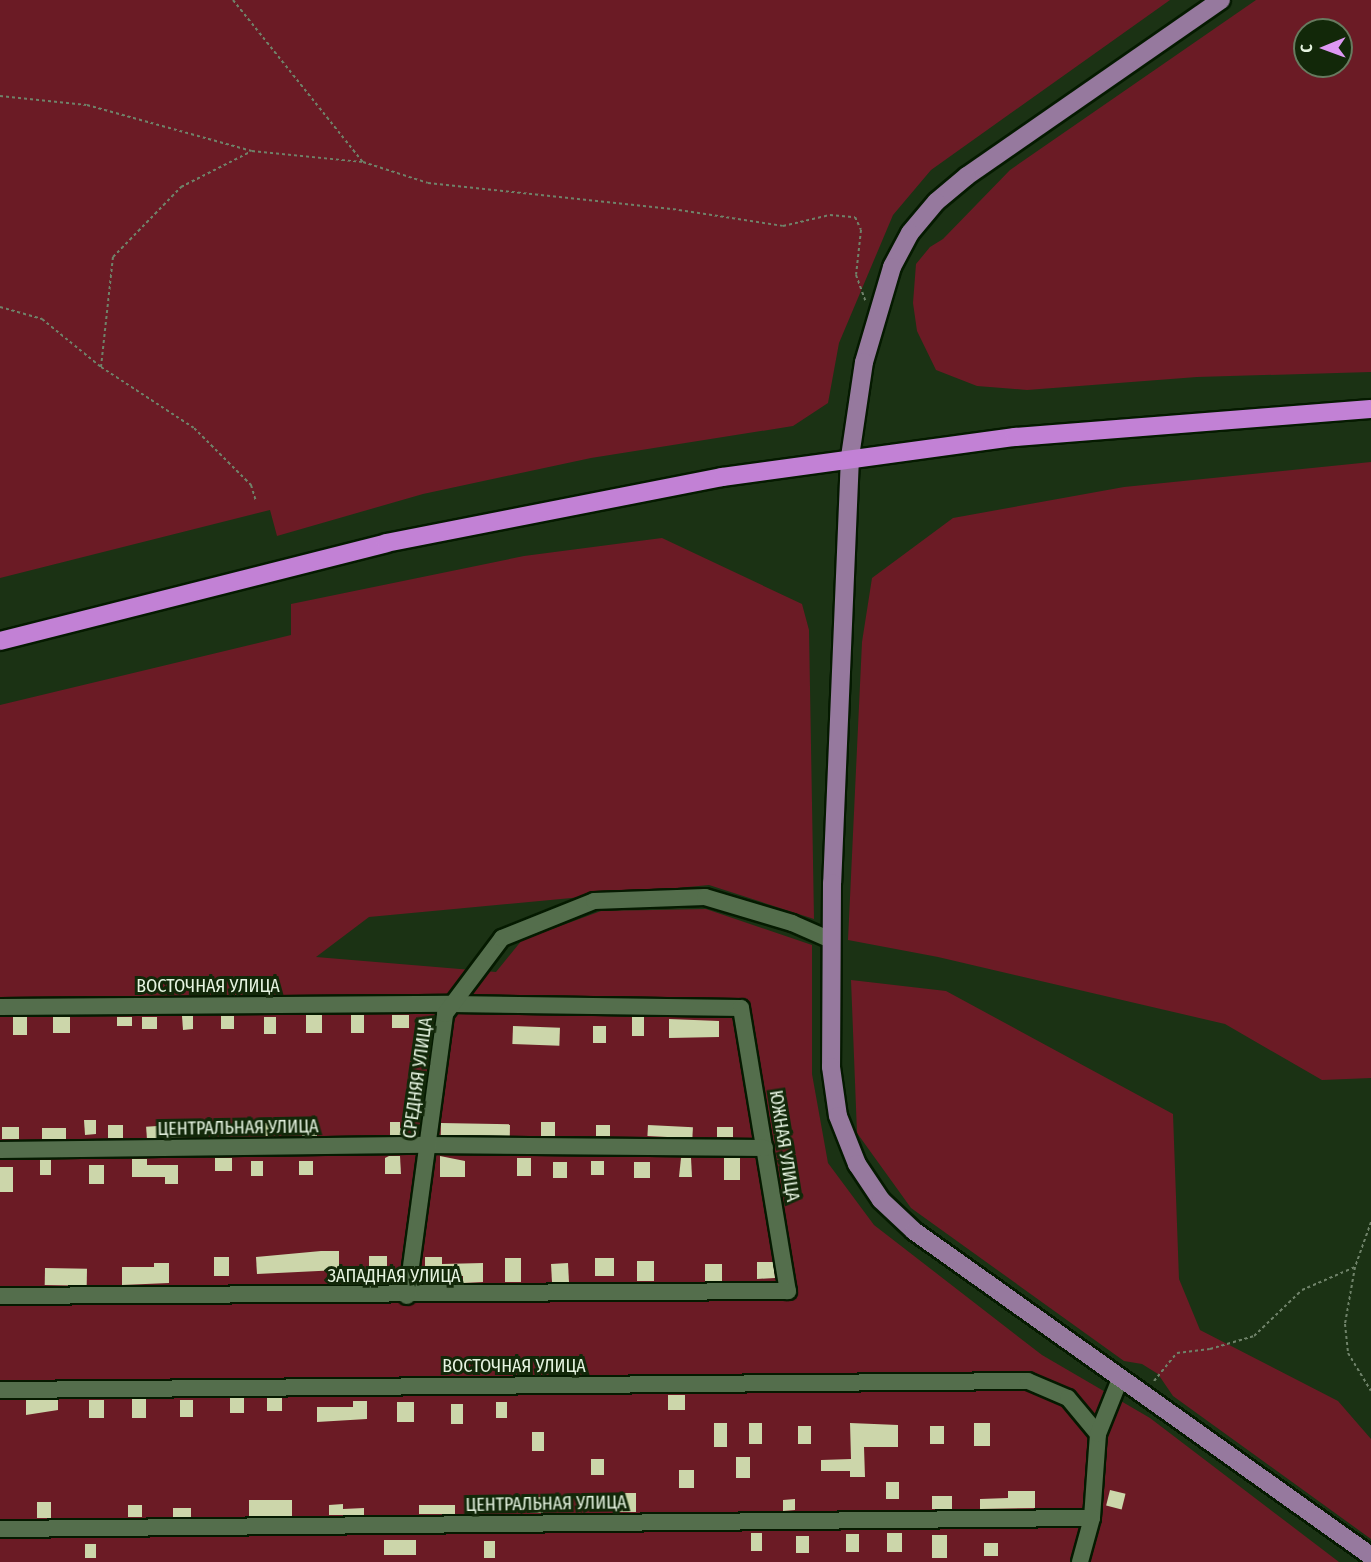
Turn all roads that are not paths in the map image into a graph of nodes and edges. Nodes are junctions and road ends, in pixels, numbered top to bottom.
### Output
1 (1221, 0) edge
2 (1371, 409) edge
3 (850, 457) junction
4 (0, 641) edge
5 (831, 940) junction
6 (452, 1004) junction
7 (0, 1007) edge
8 (741, 1008) joint
9 (428, 1145) junction
10 (765, 1148) junction
11 (0, 1150) edge
12 (788, 1291) joint
13 (0, 1296) edge
14 (407, 1296) junction
15 (1120, 1379) junction
16 (0, 1390) edge
17 (1098, 1434) junction
18 (1092, 1518) junction
19 (0, 1529) edge
20 (1371, 1556) edge
21 (1080, 1562) edge

1 - 3 main road
2 - 3 highway
3 - 4 highway
3 - 5 main road
5 - 6 street, СРЕДНЯЯ УЛИЦА
5 - 15 main road
6 - 7 street, ВОСТОЧНАЯ УЛИЦА
6 - 8 street, ВОСТОЧНАЯ УЛИЦА
6 - 9 street, СРЕДНЯЯ УЛИЦА
8 - 10 street, ЮЖНАЯ УЛИЦА
9 - 10 street, ЦЕНТРАЛЬНАЯ УЛИЦА
9 - 11 street, ЦЕНТРАЛЬНАЯ УЛИЦА
9 - 14 street, СРЕДНЯЯ УЛИЦА
10 - 12 street, ЮЖНАЯ УЛИЦА
12 - 14 street, ЗАПАДНАЯ УЛИЦА
13 - 14 street, ЗАПАДНАЯ УЛИЦА
15 - 17 street
15 - 20 main road
16 - 17 street, ВОСТОЧНАЯ УЛИЦА
17 - 18 street
18 - 19 street, ЦЕНТРАЛЬНАЯ УЛИЦА
18 - 21 street

